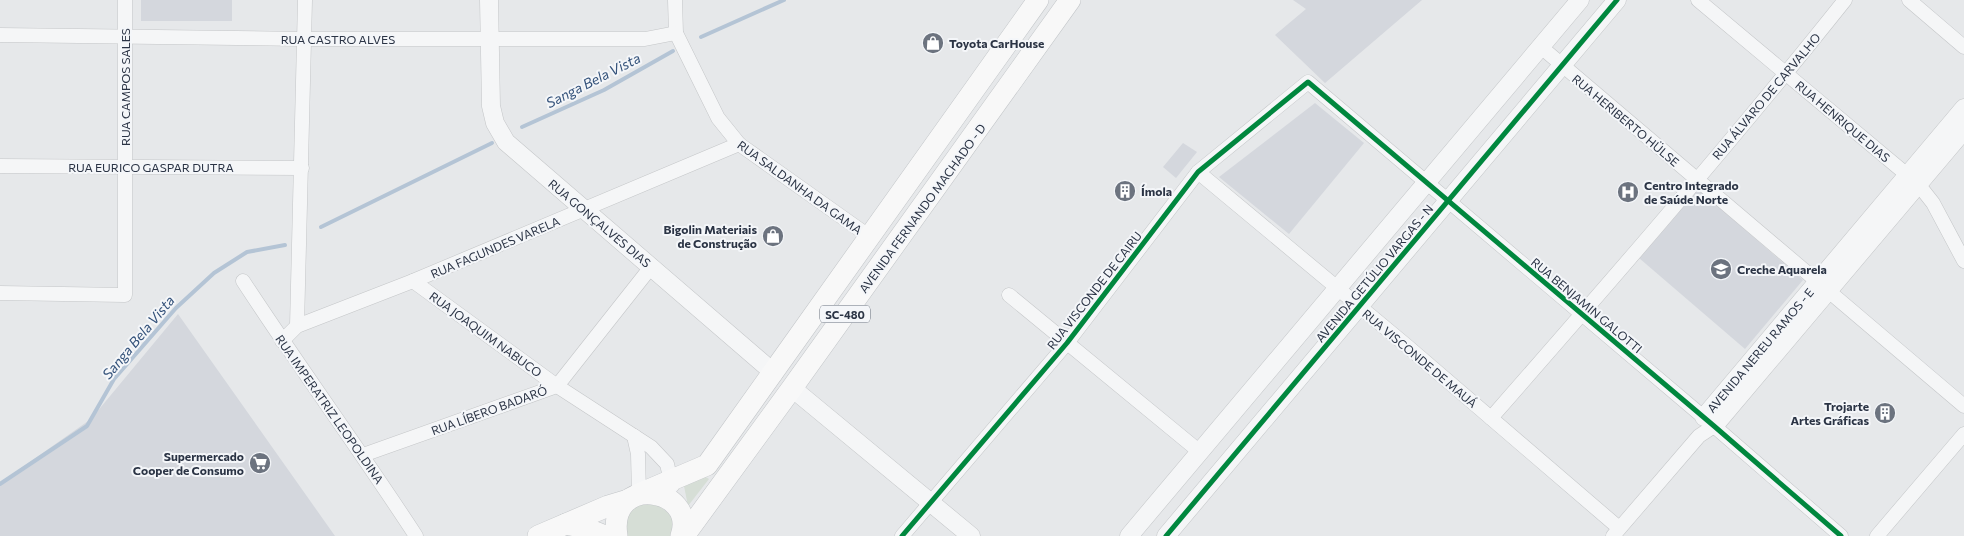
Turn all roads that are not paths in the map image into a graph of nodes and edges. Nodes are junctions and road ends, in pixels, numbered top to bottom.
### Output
1 (125, 0) edge
2 (305, 0) edge
3 (489, 0) edge
4 (674, 0) edge
5 (1038, 0) edge
6 (1070, 0) edge
7 (1580, 0) edge
8 (1617, 0) edge
9 (1698, 0) edge
10 (1845, 0) edge
11 (1909, 0) edge
12 (676, 32) junction
13 (0, 35) edge
14 (125, 36) junction
15 (304, 39) junction
16 (489, 40) junction
17 (1541, 47) junction
18 (1964, 47) edge
19 (1562, 65) junction
20 (1786, 74) junction
21 (1319, 92) joint
22 (1964, 108) edge
23 (1964, 130) edge
24 (739, 144) junction
25 (0, 166) edge
26 (125, 167) junction
27 (302, 168) junction
28 (1198, 172) junction
29 (1696, 179) junction
30 (1913, 180) junction
31 (1426, 183) junction
32 (1448, 200) junction
33 (583, 210) junction
34 (870, 237) junction
35 (890, 252) junction
36 (1964, 261) edge
37 (651, 267) junction
38 (243, 281) dead end
39 (413, 281) junction
40 (1823, 287) junction
41 (1338, 288) junction
42 (0, 293) edge
43 (1009, 295) dead end
44 (1359, 306) junction
45 (1582, 314) junction
46 (297, 326) junction
47 (282, 341) junction
48 (1067, 343) junction
49 (774, 373) junction
50 (557, 386) junction
51 (792, 388) junction
52 (1964, 406) edge
53 (1491, 418) junction
54 (1709, 422) junction
55 (1964, 434) edge
56 (634, 436) junction
57 (1200, 452) junction
58 (363, 455) junction
59 (671, 481) junction
60 (633, 497) junction
61 (930, 502) junction
62 (675, 505) junction
63 (566, 524) junction
64 (1616, 532) edge
65 (416, 536) edge
66 (538, 536) edge
67 (605, 536) edge
68 (617, 536) edge
69 (682, 536) edge
70 (902, 536) edge
71 (970, 536) edge
72 (1130, 536) edge
73 (1166, 536) edge
74 (1841, 536) edge
75 (1877, 536) edge

1 - 14 street, RUA CAMPOS SALES
2 - 15 street
3 - 16 street, RUA GONÇALVES DIAS
4 - 12 street, RUA SALDANHA DA GAMA
5 - 34 main road, AVENIDA FERNANDO MACHADO - D
6 - 35 main road, AVENIDA FERNANDO MACHADO - D / SC-480
7 - 17 street, AVENIDA GETÚLIO VARGAS - N
8 - 19 street, AVENIDA GETÚLIO VARGAS - N
9 - 20 street, RUA HENRIQUE DIAS
10 - 20 street, RUA ÁLVARO DE CARVALHO
11 - 18 street
12 - 16 street, RUA CASTRO ALVES
12 - 24 street, RUA SALDANHA DA GAMA
13 - 14 street, RUA CASTRO ALVES
14 - 15 street, RUA CASTRO ALVES
14 - 26 street, RUA CAMPOS SALES
15 - 16 street, RUA CASTRO ALVES
15 - 27 street
16 - 33 street, RUA GONÇALVES DIAS
17 - 19 street, RUA HERIBERTO HÜLSE
17 - 31 street, AVENIDA GETÚLIO VARGAS - N
19 - 29 street, RUA HERIBERTO HÜLSE
19 - 32 street, AVENIDA GETÚLIO VARGAS - N
20 - 29 street, RUA ÁLVARO DE CARVALHO
20 - 30 street, RUA HENRIQUE DIAS
21 - 28 street, RUA VISCONDE DE CAIRU
21 - 31 street, RUA BENJAMIN GALOTTI
22 - 30 street, AVENIDA NEREU RAMOS - E
23 - 30 street, AVENIDA NEREU RAMOS - E
24 - 33 street, RUA FAGUNDES VARELA
24 - 34 street, RUA SALDANHA DA GAMA
25 - 26 street, RUA EURICO GASPAR DUTRA
26 - 27 street, RUA EURICO GASPAR DUTRA
26 - 42 street, RUA CAMPOS SALES
27 - 46 street
28 - 41 street, RUA VISCONDE DE MAUÁ
28 - 48 street, RUA VISCONDE DE CAIRU
29 - 40 street, RUA HERIBERTO HÜLSE
29 - 45 street, RUA ÁLVARO DE CARVALHO
30 - 36 street, RUA HENRIQUE DIAS
30 - 40 street, AVENIDA NEREU RAMOS - E
31 - 32 street, RUA BENJAMIN GALOTTI
31 - 41 street, AVENIDA GETÚLIO VARGAS - N
32 - 44 street, AVENIDA GETÚLIO VARGAS - N
32 - 45 street, RUA BENJAMIN GALOTTI
33 - 37 street, RUA GONÇALVES DIAS
33 - 39 street, RUA FAGUNDES VARELA
34 - 35 main road
34 - 49 main road, AVENIDA FERNANDO MACHADO - D
35 - 51 main road, AVENIDA FERNANDO MACHADO - D / SC-480
37 - 49 street, RUA GONÇALVES DIAS
37 - 50 street, RUA LÍBERO BADARÓ
38 - 47 street, RUA IMPERATRIZ LEOPOLDINA
39 - 46 street, RUA FAGUNDES VARELA
39 - 50 street, RUA JOAQUIM NABUCO
40 - 52 street, RUA HERIBERTO HÜLSE
40 - 54 street, AVENIDA NEREU RAMOS - E
41 - 44 street, RUA VISCONDE DE MAUÁ
41 - 57 street, AVENIDA GETÚLIO VARGAS - N
43 - 48 street
44 - 53 street, RUA VISCONDE DE MAUÁ
44 - 73 street, AVENIDA GETÚLIO VARGAS - N
45 - 53 street, RUA ÁLVARO DE CARVALHO
45 - 54 street, RUA BENJAMIN GALOTTI
46 - 47 street, RUA FAGUNDES VARELA
47 - 58 street, RUA IMPERATRIZ LEOPOLDINA
48 - 57 street
48 - 61 street, RUA VISCONDE DE CAIRU
49 - 59 main road, AVENIDA FERNANDO MACHADO - D
50 - 56 street, RUA JOAQUIM NABUCO
50 - 58 street, RUA LÍBERO BADARÓ
51 - 61 street
51 - 69 main road, AVENIDA FERNANDO MACHADO - D / SC-480
53 - 64 street, RUA VISCONDE DE MAUÁ
54 - 64 street, AVENIDA NEREU RAMOS - E
54 - 74 street, RUA BENJAMIN GALOTTI
55 - 75 street
56 - 59 street, RUA JOAQUIM NABUCO
56 - 60 street
57 - 72 street, AVENIDA GETÚLIO VARGAS - N
58 - 65 street, RUA IMPERATRIZ LEOPOLDINA
59 - 60 main road, AVENIDA FERNANDO MACHADO - D
59 - 62 street, RUA JOAQUIM NABUCO
60 - 62 main road
60 - 63 main road, AVENIDA FERNANDO MACHADO - D
60 - 68 main road
61 - 70 street, RUA VISCONDE DE CAIRU
61 - 71 street
62 - 69 main road
63 - 66 main road, AVENIDA FERNANDO MACHADO - D
63 - 67 main road

